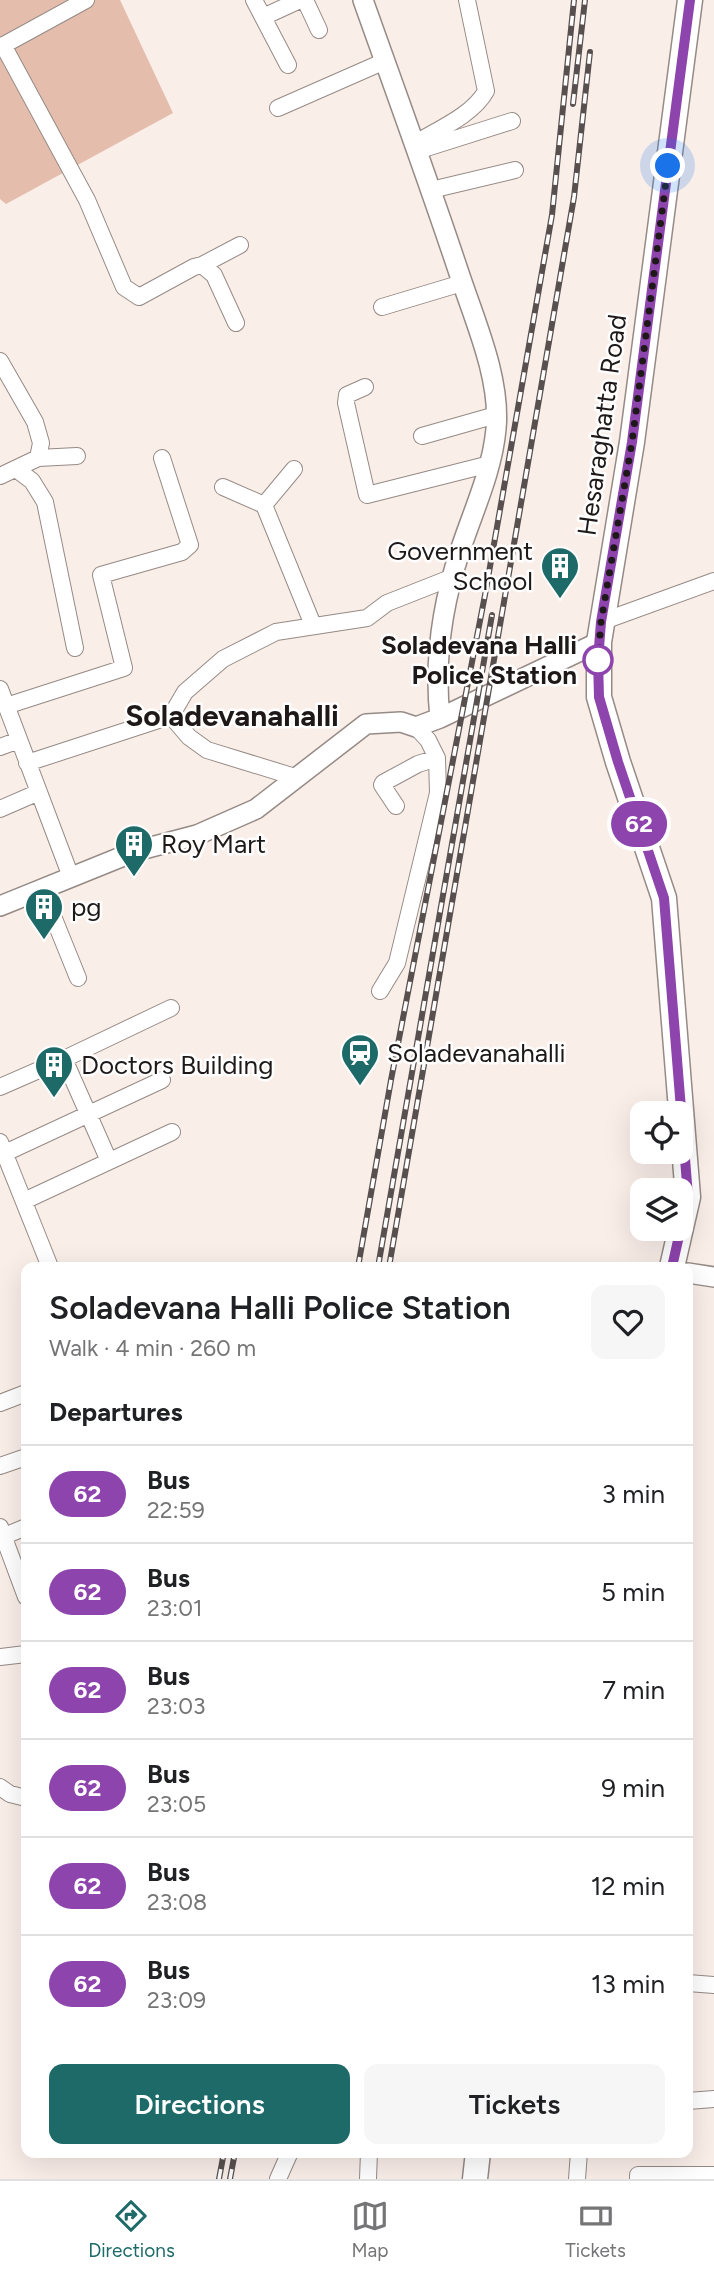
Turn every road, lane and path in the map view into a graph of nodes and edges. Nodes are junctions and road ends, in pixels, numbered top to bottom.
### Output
1 (86, 0) edge
2 (254, 0) edge
3 (303, 0) edge
4 (363, 0) edge
5 (467, 0) edge
6 (690, 0) edge
7 (263, 17) junction
8 (319, 30) dead end
9 (1, 46) edge
10 (385, 61) junction
11 (288, 65) dead end
12 (278, 108) dead end
13 (512, 121) dead end
14 (416, 147) junction
15 (515, 170) dead end
16 (431, 190) junction
17 (240, 246) dead end
18 (202, 265) junction
19 (462, 283) junction
20 (382, 307) dead end
21 (236, 323) dead end
22 (0, 361) edge
23 (365, 387) dead end
24 (496, 415) junction
25 (422, 436) dead end
26 (78, 456) dead end
27 (38, 458) junction
28 (162, 458) dead end
29 (490, 464) junction
30 (16, 469) junction
31 (294, 469) dead end
32 (0, 476) edge
33 (223, 487) dead end
34 (264, 505) junction
35 (453, 577) junction
36 (714, 581) edge
37 (313, 625) junction
38 (600, 632) junction
39 (75, 648) dead end
40 (0, 690) edge
41 (6, 706) junction
42 (171, 716) junction
43 (440, 718) junction
44 (416, 727) junction
45 (19, 740) junction
46 (0, 747) edge
47 (437, 758) junction
48 (27, 762) junction
49 (295, 777) junction
50 (39, 792) junction
51 (396, 806) dead end
52 (0, 808) edge
53 (71, 877) junction
54 (42, 889) junction
55 (0, 906) edge
56 (78, 978) dead end
57 (380, 991) dead end
58 (171, 1008) dead end
59 (64, 1059) junction
60 (162, 1080) dead end
61 (0, 1087) edge
62 (89, 1114) junction
63 (172, 1132) dead end
64 (3, 1148) edge
65 (108, 1161) junction
66 (24, 1201) junction
67 (48, 1262) edge
68 (673, 1262) edge
69 (693, 1274) edge
70 (714, 1277) edge
71 (21, 1395) edge
72 (0, 1403) edge
73 (21, 1459) edge
74 (0, 1466) edge
75 (21, 1528) edge
76 (1, 1534) edge
77 (21, 1583) edge
78 (21, 1655) edge
79 (0, 1657) edge
80 (0, 1787) edge
81 (21, 1797) edge
82 (693, 1984) edge
83 (714, 1986) edge
84 (714, 2099) edge
85 (693, 2101) edge
86 (287, 2158) edge
87 (369, 2158) edge
88 (477, 2158) edge
89 (579, 2158) edge
90 (714, 2175) edge
91 (694, 2177) edge
92 (278, 2179) edge
93 (368, 2179) edge
94 (475, 2179) edge
95 (577, 2179) edge
96 (638, 2179) edge

1 - 9 street
2 - 7 street
3 - 7 street
3 - 8 street
4 - 10 street
5 - 14 street
6 - 38 main road, Hesaraghatta Road
7 - 11 street
9 - 18 street
10 - 12 street
10 - 14 street
13 - 14 street
14 - 16 street
15 - 16 street
16 - 19 street
17 - 18 street
18 - 21 street
19 - 20 street
19 - 24 street
22 - 27 street
23 - 29 street
24 - 25 street
24 - 29 street
26 - 27 street
27 - 30 street
28 - 41 street
29 - 35 street
30 - 32 street
30 - 39 street
31 - 34 street
33 - 34 street
34 - 37 street
35 - 37 street
35 - 43 street
36 - 38 street
37 - 42 street
38 - 43 street
38 - 68 main road, Hesaraghatta Road
40 - 41 street
41 - 45 street
42 - 48 street
42 - 49 street
43 - 44 street
44 - 47 street
44 - 49 street
45 - 46 street
45 - 48 street
47 - 51 street
47 - 57 street
48 - 50 street
49 - 53 street
50 - 52 street
50 - 53 street
53 - 54 street
54 - 55 street
54 - 56 street
58 - 59 street
59 - 61 street
59 - 62 street
60 - 62 street
62 - 64 street
62 - 65 street
63 - 65 street
64 - 66 street
65 - 66 street
66 - 67 street
69 - 70 street
71 - 72 street
73 - 74 street
75 - 76 street
76 - 77 street
78 - 79 street
80 - 81 street
82 - 83 street
84 - 85 street
86 - 92 street
87 - 93 street
88 - 94 main road
89 - 95 street
90 - 91 street
91 - 96 street

